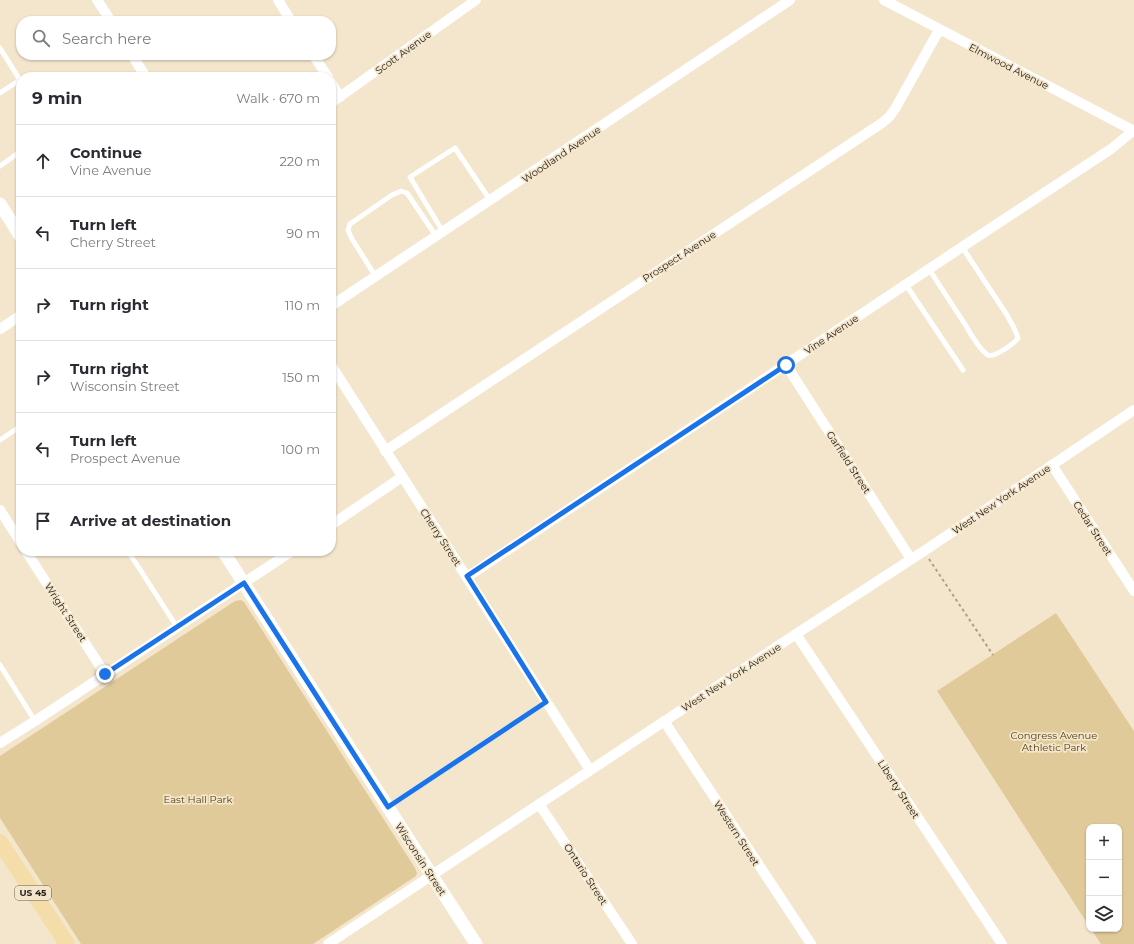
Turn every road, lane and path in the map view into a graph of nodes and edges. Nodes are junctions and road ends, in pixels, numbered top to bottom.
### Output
1 (97, 0) edge
2 (278, 0) edge
3 (476, 0) edge
4 (790, 0) edge
5 (884, 0) edge
6 (107, 16) edge
7 (289, 16) edge
8 (939, 30) junction
9 (0, 48) edge
10 (135, 60) edge
11 (316, 60) edge
12 (143, 72) edge
13 (325, 72) edge
14 (16, 73) edge
15 (16, 84) edge
16 (336, 90) edge
17 (0, 93) edge
18 (340, 97) junction
19 (336, 100) edge
20 (1134, 130) edge
21 (16, 155) edge
22 (0, 166) edge
23 (490, 200) junction
24 (0, 204) edge
25 (16, 229) edge
26 (439, 234) junction
27 (962, 247) junction
28 (929, 269) junction
29 (376, 277) junction
30 (906, 285) junction
31 (336, 303) edge
32 (16, 318) edge
33 (0, 329) edge
34 (786, 365) junction
35 (963, 370) dead end
36 (336, 373) edge
37 (1134, 410) edge
38 (16, 429) edge
39 (0, 440) edge
40 (385, 451) junction
41 (1052, 465) junction
42 (402, 477) junction
43 (0, 510) edge
44 (336, 522) edge
45 (16, 535) edge
46 (924, 551) junction
47 (29, 556) edge
48 (131, 556) edge
49 (226, 556) edge
50 (284, 556) edge
51 (912, 559) junction
52 (467, 576) junction
53 (244, 583) junction
54 (1134, 591) edge
55 (177, 627) junction
56 (796, 634) junction
57 (993, 655) dead end
58 (0, 665) edge
59 (105, 674) junction
60 (546, 702) junction
61 (35, 721) junction
62 (664, 721) junction
63 (0, 744) edge
64 (590, 770) junction
65 (539, 804) junction
66 (388, 807) junction
67 (0, 842) edge
68 (431, 875) junction
69 (62, 942) edge
70 (328, 944) edge
71 (476, 944) edge
72 (632, 944) edge
73 (811, 944) edge
74 (1002, 944) edge

1 - 6 street
2 - 7 street
3 - 18 street, Scott Avenue
4 - 23 street, Woodland Avenue
5 - 8 street, Elmwood Avenue
8 - 20 street, Elmwood Avenue
8 - 40 street, Prospect Avenue
9 - 14 lane
10 - 12 street
11 - 13 street
15 - 17 lane
16 - 18 street
18 - 19 street, Scott Avenue
20 - 27 street, Vine Avenue
21 - 22 lane
23 - 26 street, Woodland Avenue
23 - 26 lane
24 - 25 street
26 - 29 street, Woodland Avenue
26 - 29 lane
27 - 28 street, Vine Avenue
27 - 28 lane
28 - 30 street, Vine Avenue
29 - 31 street, Woodland Avenue
30 - 34 street, Vine Avenue
30 - 35 lane
32 - 33 street
34 - 51 street, Garfield Street
34 - 52 street, Vine Avenue
36 - 40 street, Cherry Street
37 - 41 street, West New York Avenue
38 - 39 lane
40 - 42 street, Cherry Street
41 - 46 street, West New York Avenue
41 - 54 street, Cedar Street
42 - 44 street
42 - 52 street, Cherry Street
43 - 45 street
46 - 51 street, West New York Avenue
46 - 57 path
47 - 59 street, Wright Street
48 - 55 lane
49 - 53 street, Wisconsin Street
50 - 53 street
51 - 56 street, West New York Avenue
52 - 60 street, Cherry Street
53 - 55 street
53 - 66 street, Wisconsin Street
55 - 59 street
56 - 62 street, West New York Avenue
56 - 74 street, Liberty Street
58 - 61 lane
59 - 61 street
60 - 64 street, Cherry Street
60 - 66 lane
61 - 63 street
62 - 64 street, West New York Avenue
62 - 73 street, Western Street
64 - 65 street, West New York Avenue
65 - 68 street, West New York Avenue
65 - 72 street, Ontario Street
66 - 68 street, Wisconsin Street
67 - 69 main road, US 45
68 - 70 street, West New York Avenue
68 - 71 street, Wisconsin Street

